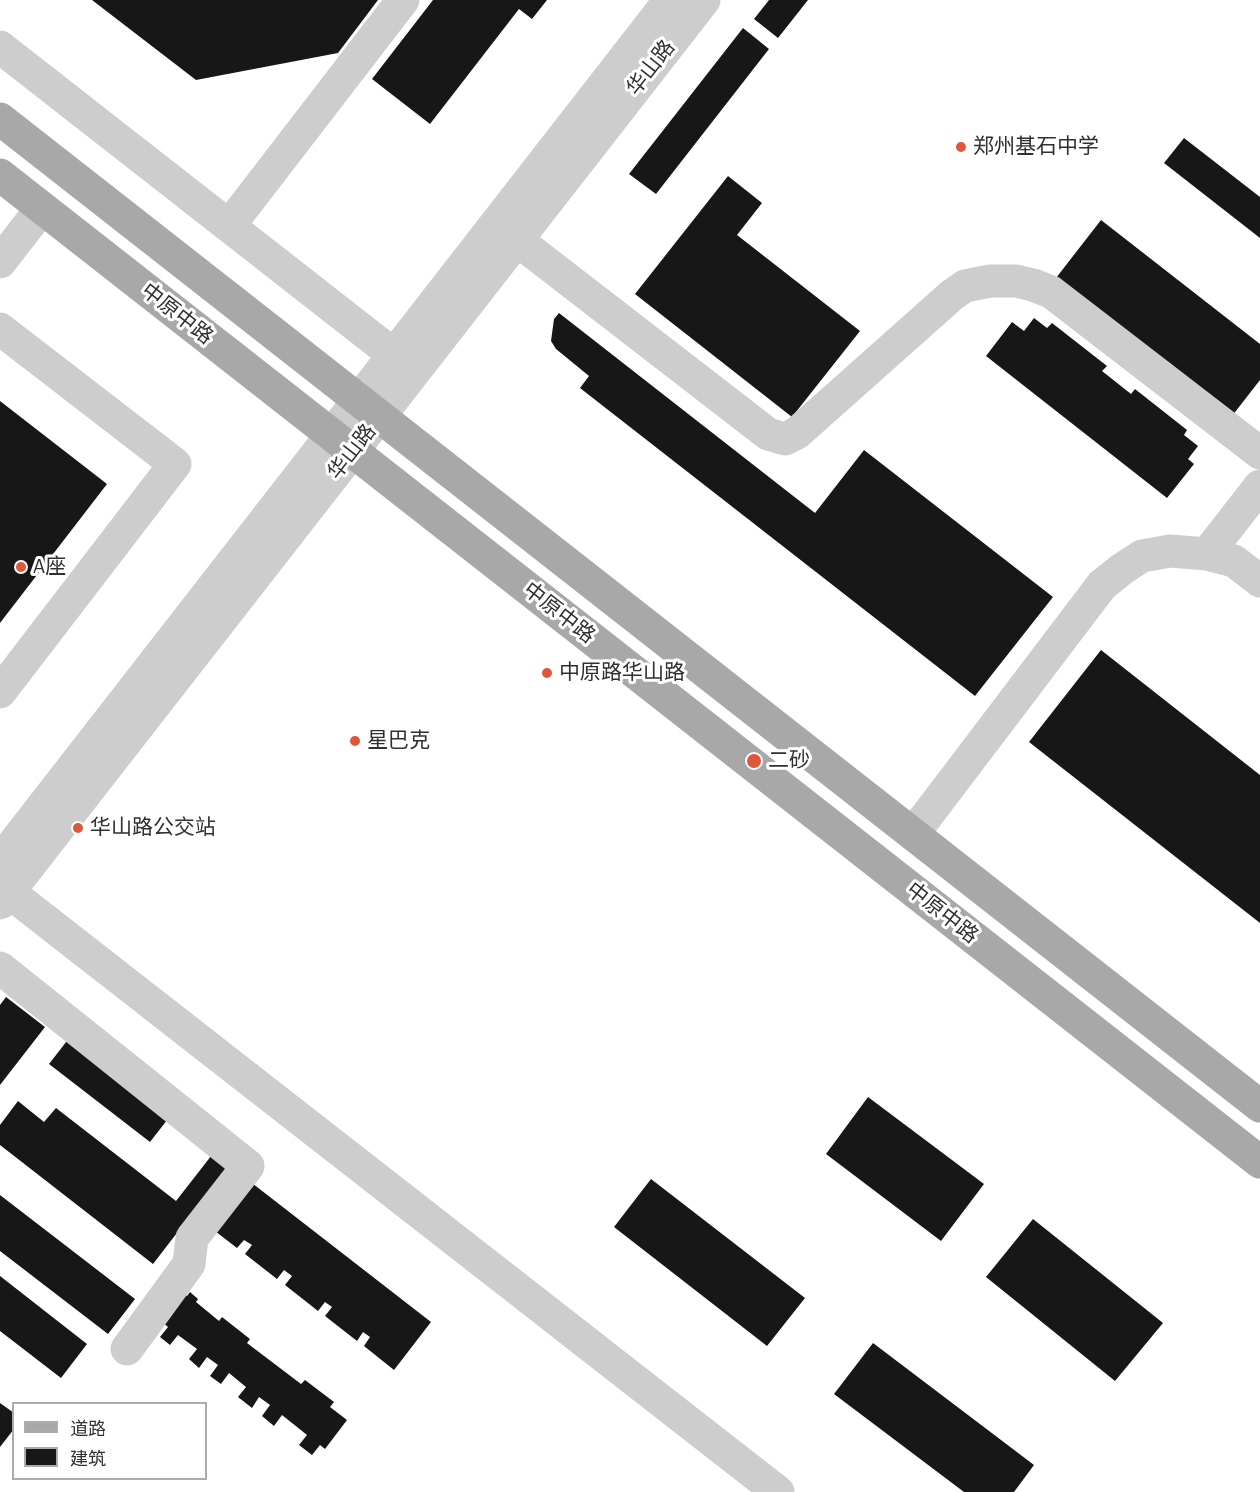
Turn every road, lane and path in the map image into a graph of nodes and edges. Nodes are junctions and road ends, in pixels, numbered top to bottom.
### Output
1 (403, 0) edge
2 (670, 0) edge
3 (704, 0) edge
4 (0, 47) edge
5 (0, 119) edge
6 (0, 175) edge
7 (42, 208) junction
8 (229, 226) junction
9 (517, 240) junction
10 (0, 262) edge
11 (0, 329) edge
12 (394, 355) junction
13 (369, 409) junction
14 (342, 443) junction
15 (1260, 453) edge
16 (1260, 486) edge
17 (1207, 554) junction
18 (1260, 581) edge
19 (0, 692) edge
20 (913, 834) junction
21 (3, 886) edge
22 (0, 968) edge
23 (1260, 1106) edge
24 (1260, 1162) edge
25 (127, 1349) dead end
26 (778, 1492) edge

1 - 8 street
2 - 12 street, 华山路
3 - 9 street, 华山路
4 - 8 street
5 - 13 main road, 中原中路
6 - 7 main road, 中原中路
7 - 10 street
7 - 14 main road, 中原中路
8 - 12 street
9 - 13 street, 华山路
9 - 15 street
11 - 19 street
12 - 13 street, 华山路
13 - 14 street, 华山路
13 - 20 main road, 中原中路
14 - 21 street, 华山路
14 - 24 main road, 中原中路
16 - 17 street
17 - 18 street
17 - 20 street
20 - 23 main road, 中原中路
21 - 26 street
22 - 25 street

